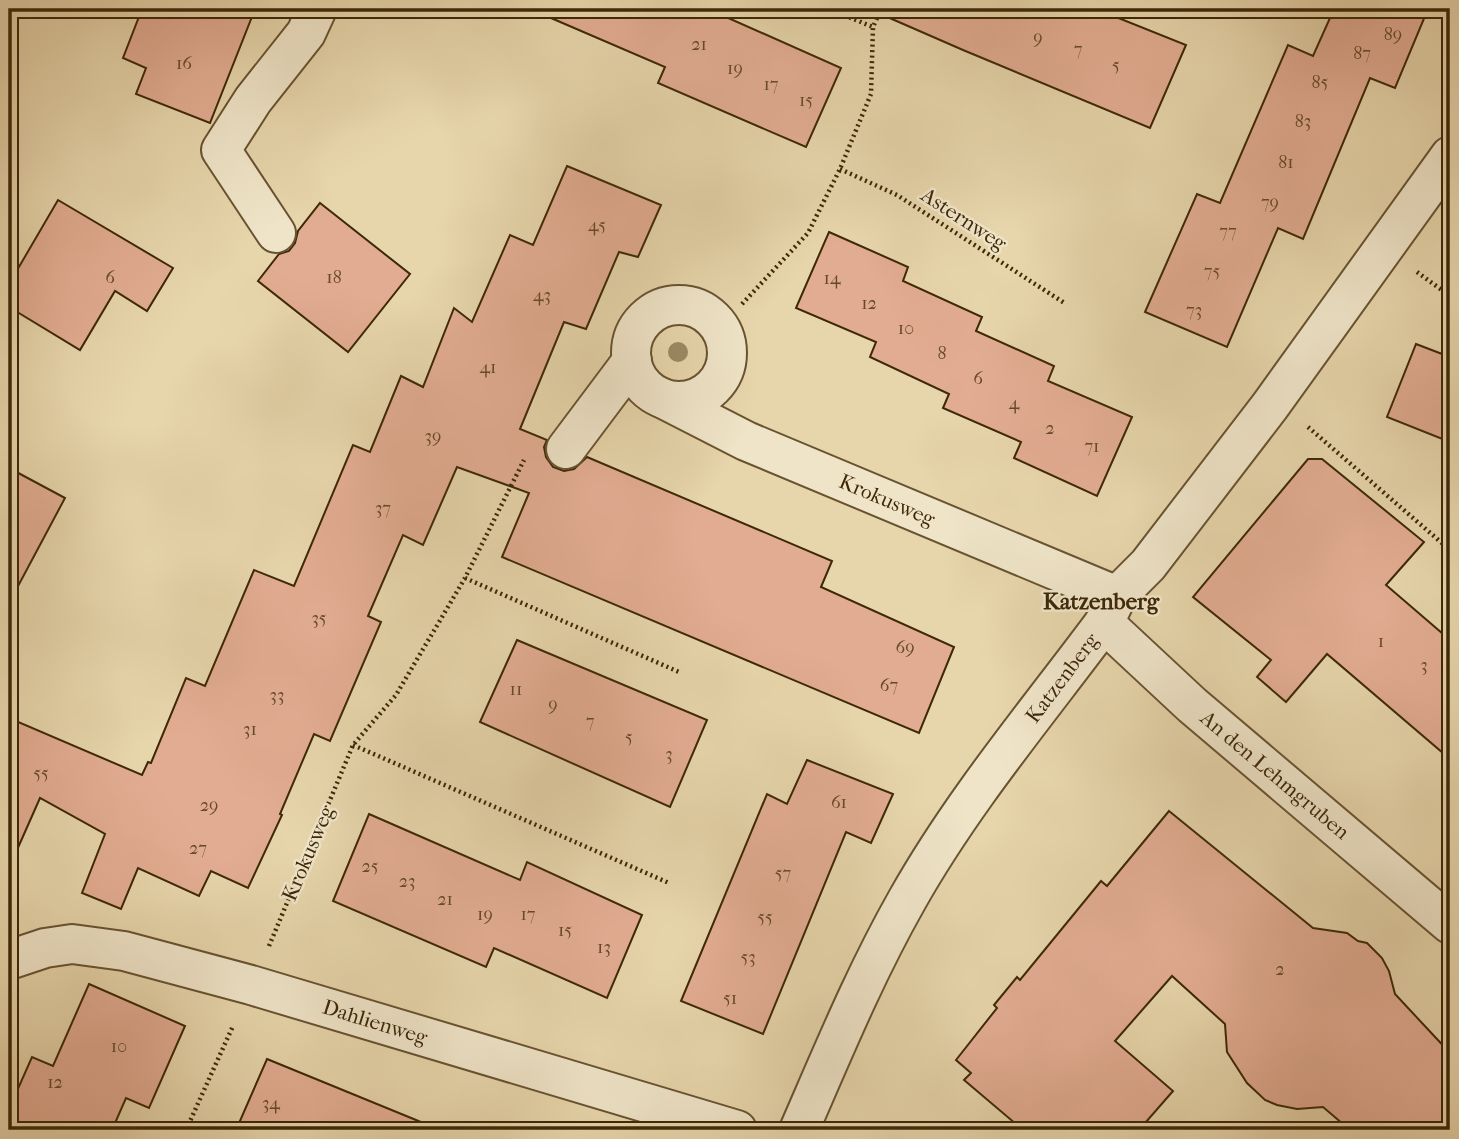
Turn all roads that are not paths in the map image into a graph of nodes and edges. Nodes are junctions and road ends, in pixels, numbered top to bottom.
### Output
1 (317, 9) edge
2 (1450, 156) edge
3 (276, 233) dead end
4 (632, 361) junction
5 (660, 397) junction
6 (566, 449) dead end
7 (1110, 610) junction
8 (1450, 924) edge
9 (9, 960) edge
10 (737, 1130) edge
11 (799, 1130) edge

1 - 3 street
2 - 7 street, Katzenberg
4 - 5 street, Krokusweg
4 - 5 street
4 - 6 street
5 - 7 street, Krokusweg
7 - 8 street, An den Lehmgruben
7 - 11 street, Katzenberg
9 - 10 street, Dahlienweg

